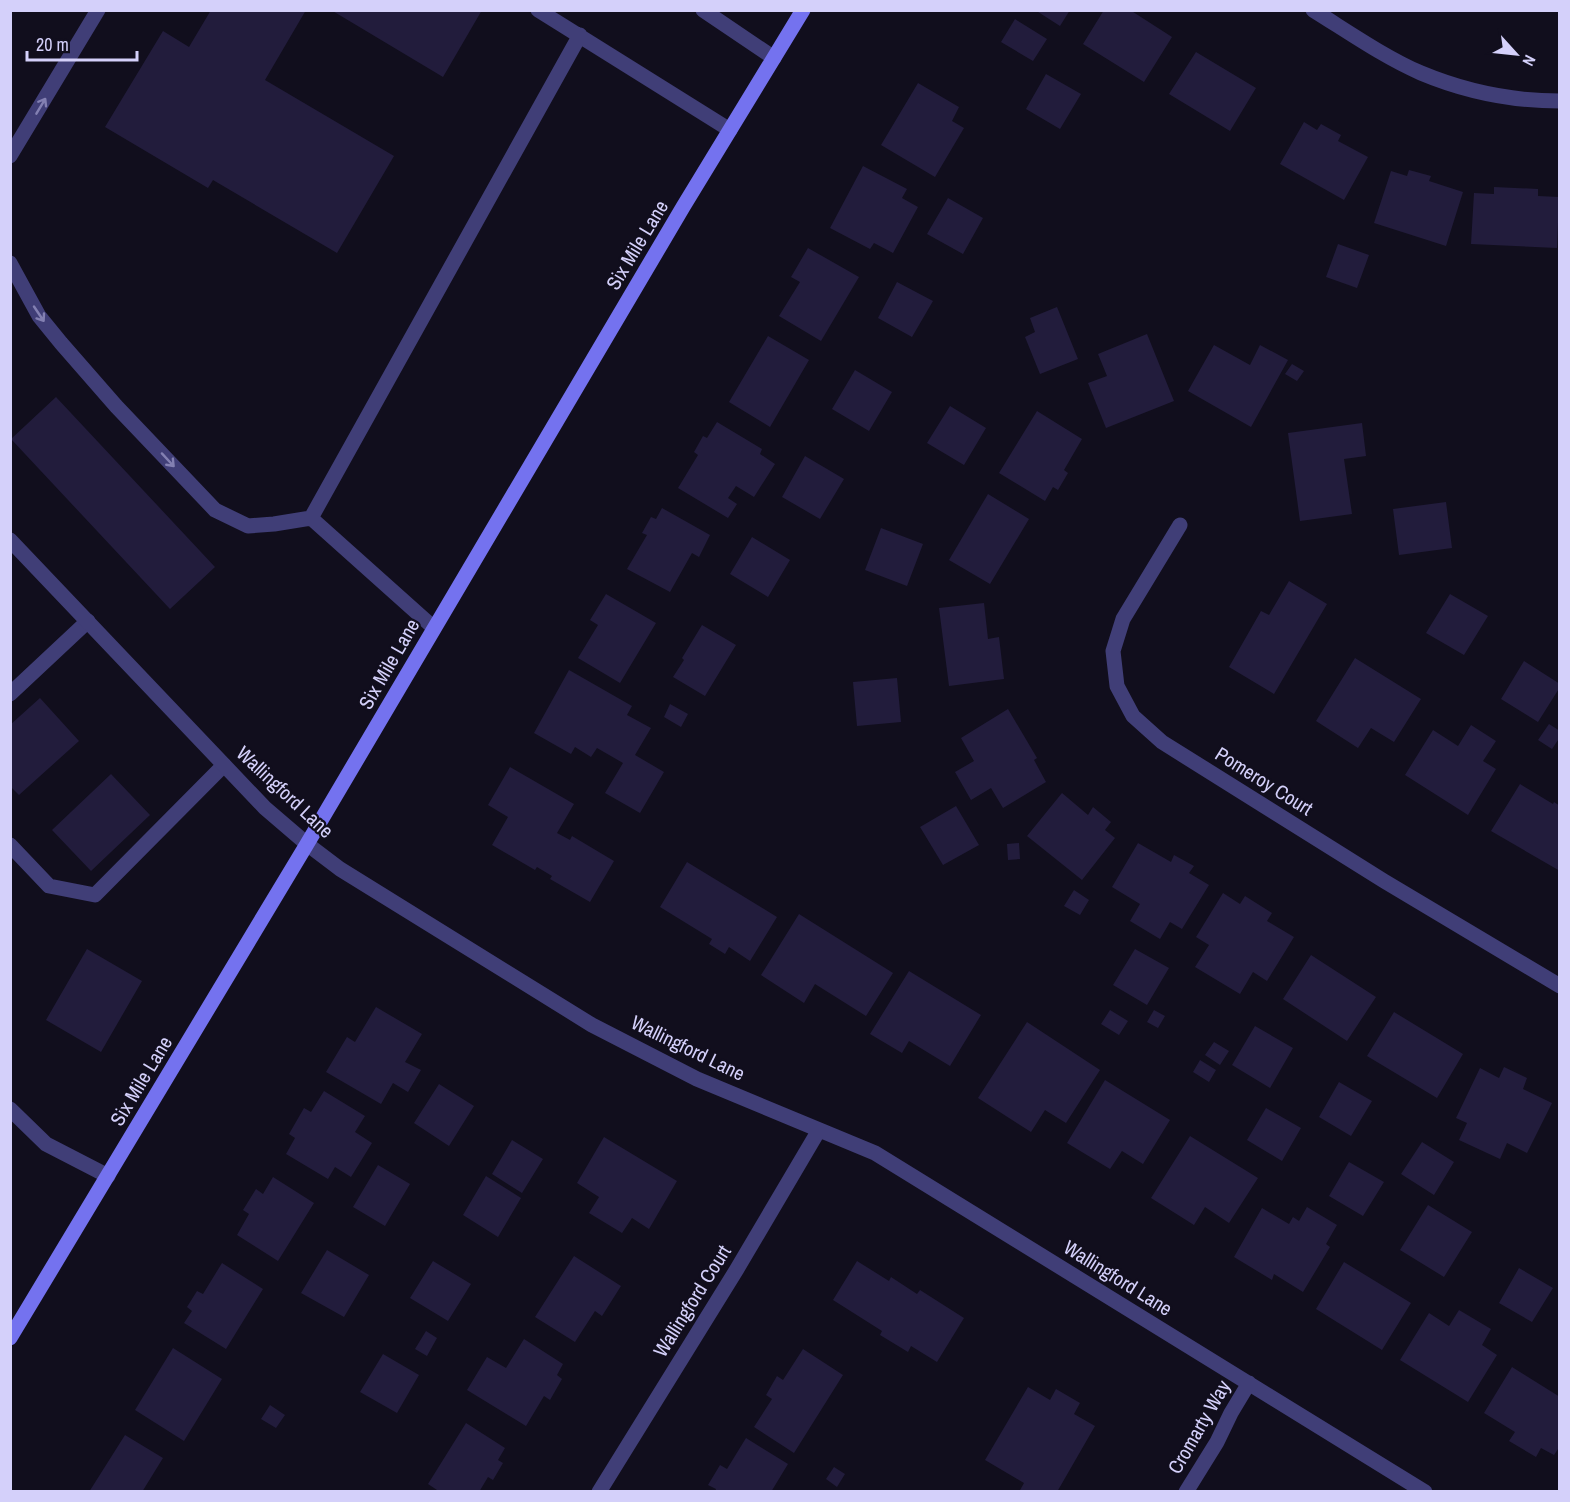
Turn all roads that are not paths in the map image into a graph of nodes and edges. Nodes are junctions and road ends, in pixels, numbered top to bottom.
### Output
1 (98, 10) edge
2 (538, 10) edge
3 (703, 10) edge
4 (803, 10) edge
5 (1313, 10) edge
6 (580, 36) junction
7 (774, 58) junction
8 (1560, 101) edge
9 (730, 130) junction
10 (10, 156) edge
11 (10, 263) edge
12 (311, 518) junction
13 (1180, 525) dead end
14 (10, 540) edge
15 (88, 621) junction
16 (434, 628) junction
17 (10, 694) edge
18 (224, 765) junction
19 (308, 844) junction
20 (10, 845) edge
21 (1560, 986) edge
22 (10, 1109) edge
23 (819, 1130) junction
24 (108, 1176) junction
25 (10, 1338) edge
26 (1249, 1383) junction
27 (599, 1491) edge
28 (1186, 1491) edge
29 (1425, 1491) edge

10 -> 1 street
2 - 6 street
3 - 7 street
4 - 7 street, Six Mile Lane
5 - 8 street
6 - 9 street
6 - 12 street
7 - 9 street, Six Mile Lane
9 - 16 street, Six Mile Lane
11 -> 12 street
12 - 16 street
13 - 21 street, Pomeroy Court
14 - 15 street, Wallingford Lane
15 - 17 street
15 - 18 street, Wallingford Lane
16 - 19 street, Six Mile Lane
18 - 19 street, Wallingford Lane
18 - 20 street
19 - 23 street, Wallingford Lane
19 - 24 street, Six Mile Lane
22 - 24 street
23 - 26 street, Wallingford Lane
23 - 27 street, Wallingford Court
24 - 25 street, Six Mile Lane
26 - 28 street, Cromarty Way
26 - 29 street, Wallingford Lane

